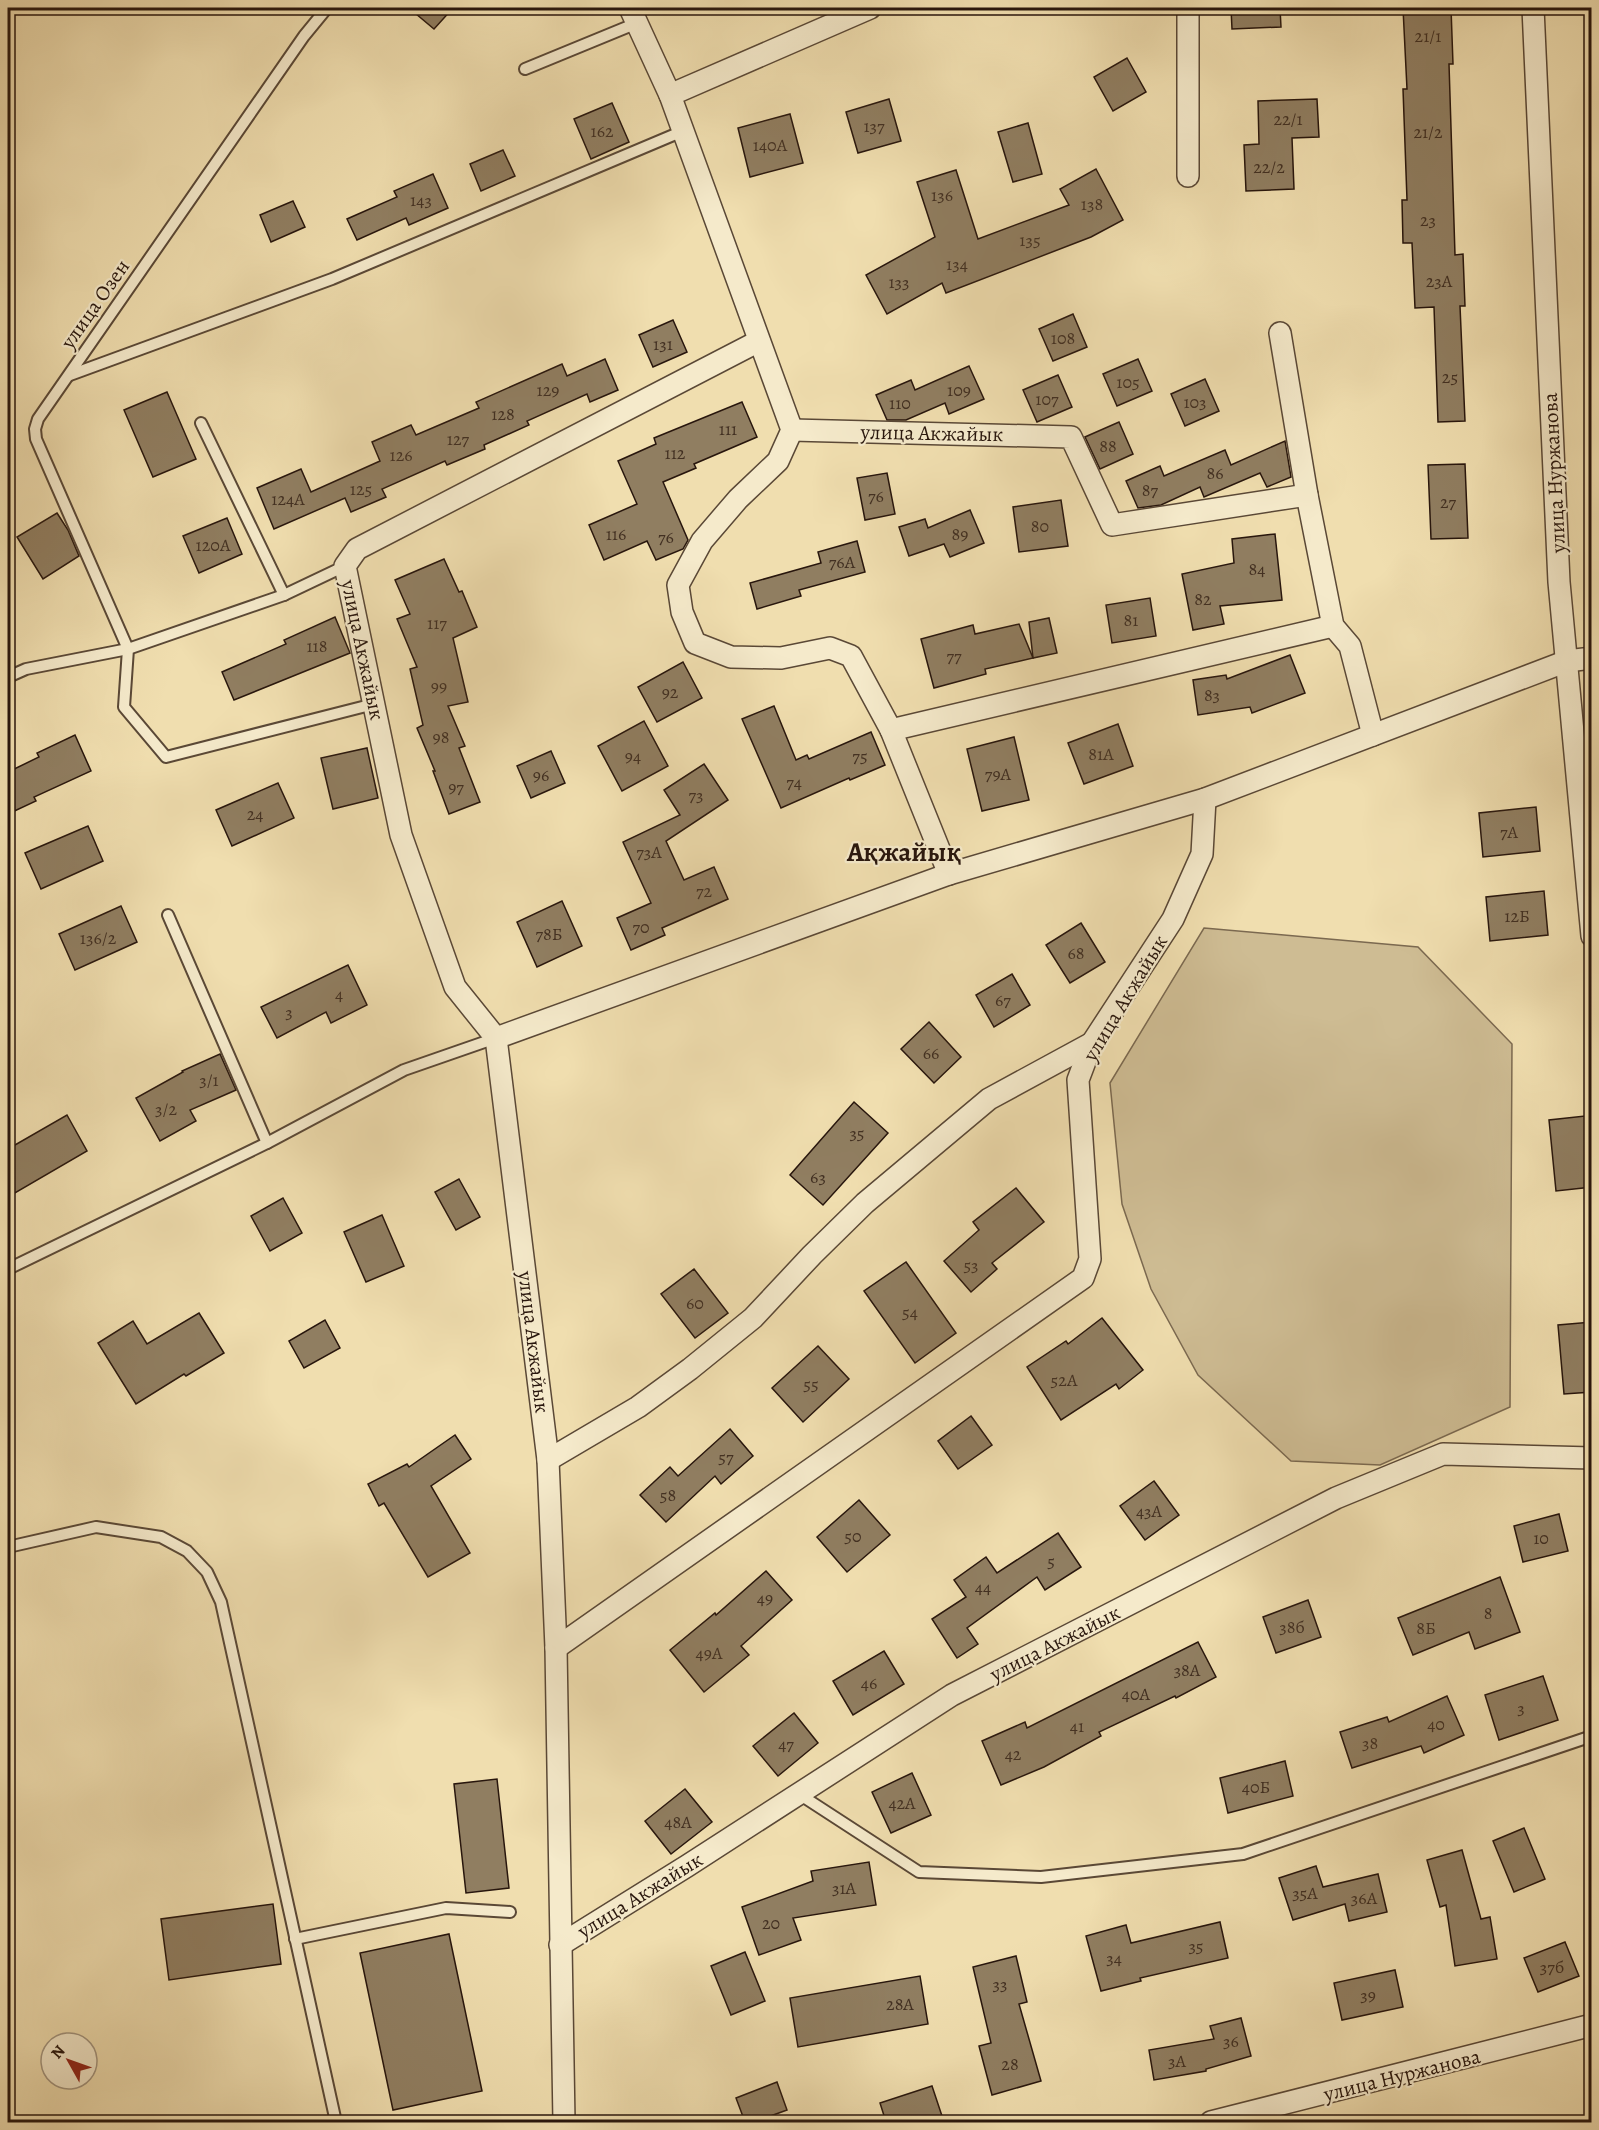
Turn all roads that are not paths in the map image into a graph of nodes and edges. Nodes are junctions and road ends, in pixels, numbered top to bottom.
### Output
1 (327, 8) edge
2 (870, 8) edge
3 (1188, 8) edge
4 (1533, 8) edge
5 (633, 15) edge
6 (525, 69) dead end
7 (670, 95) junction
8 (683, 131) junction
9 (1188, 176) dead end
10 (1280, 333) dead end
11 (759, 341) junction
12 (70, 375) junction
13 (201, 423) dead end
14 (792, 430) junction
15 (1307, 495) junction
16 (345, 566) junction
17 (285, 595) junction
18 (1333, 626) junction
19 (128, 649) junction
20 (1592, 658) edge
21 (1567, 660) junction
22 (8, 677) edge
23 (374, 704) junction
24 (891, 730) junction
25 (1372, 735) junction
26 (1205, 799) junction
27 (949, 874) junction
28 (168, 915) dead end
29 (1592, 936) edge
30 (496, 1038) junction
31 (1092, 1043) junction
32 (267, 1143) junction
33 (8, 1269) edge
34 (1592, 1458) edge
35 (548, 1460) junction
36 (8, 1547) edge
37 (556, 1648) junction
38 (1592, 1736) edge
39 (799, 1794) junction
40 (510, 1912) dead end
41 (295, 1939) junction
42 (560, 1945) junction
43 (1592, 2025) edge
44 (336, 2122) edge
45 (564, 2122) edge
46 (1211, 2122) edge

1 - 12 lane, улица Озен
2 - 7 street
3 - 9 street
4 - 21 street, улица Нуржанова
5 - 6 lane
5 - 7 street
7 - 8 street
8 - 11 street
8 - 12 lane
10 - 15 street
11 - 14 street
11 - 16 street, улица Акжайык
12 - 19 lane, улица Озен
13 - 17 lane
14 - 15 street, улица Акжайык
14 - 24 street
15 - 18 street
16 - 17 lane
16 - 23 street, улица Акжайык
17 - 19 lane
18 - 24 street
18 - 25 street
19 - 22 lane
19 - 23 lane
20 - 21 street
21 - 25 street
21 - 29 street, улица Нуржанова
23 - 30 street, улица Акжайык
24 - 27 street
25 - 26 street
26 - 27 street
26 - 31 street, улица Акжайык
27 - 30 street
28 - 32 lane
30 - 32 lane
30 - 35 street, улица Акжайык
31 - 35 street
31 - 37 street, улица Акжайык
32 - 33 lane
34 - 39 street, улица Акжайык
35 - 37 street, улица Акжайык
36 - 41 lane
37 - 42 street, улица Акжайык
38 - 39 lane
39 - 42 street, улица Акжайык
40 - 41 lane
41 - 44 lane
42 - 45 street, улица Акжайык
43 - 46 street, улица Нуржанова

